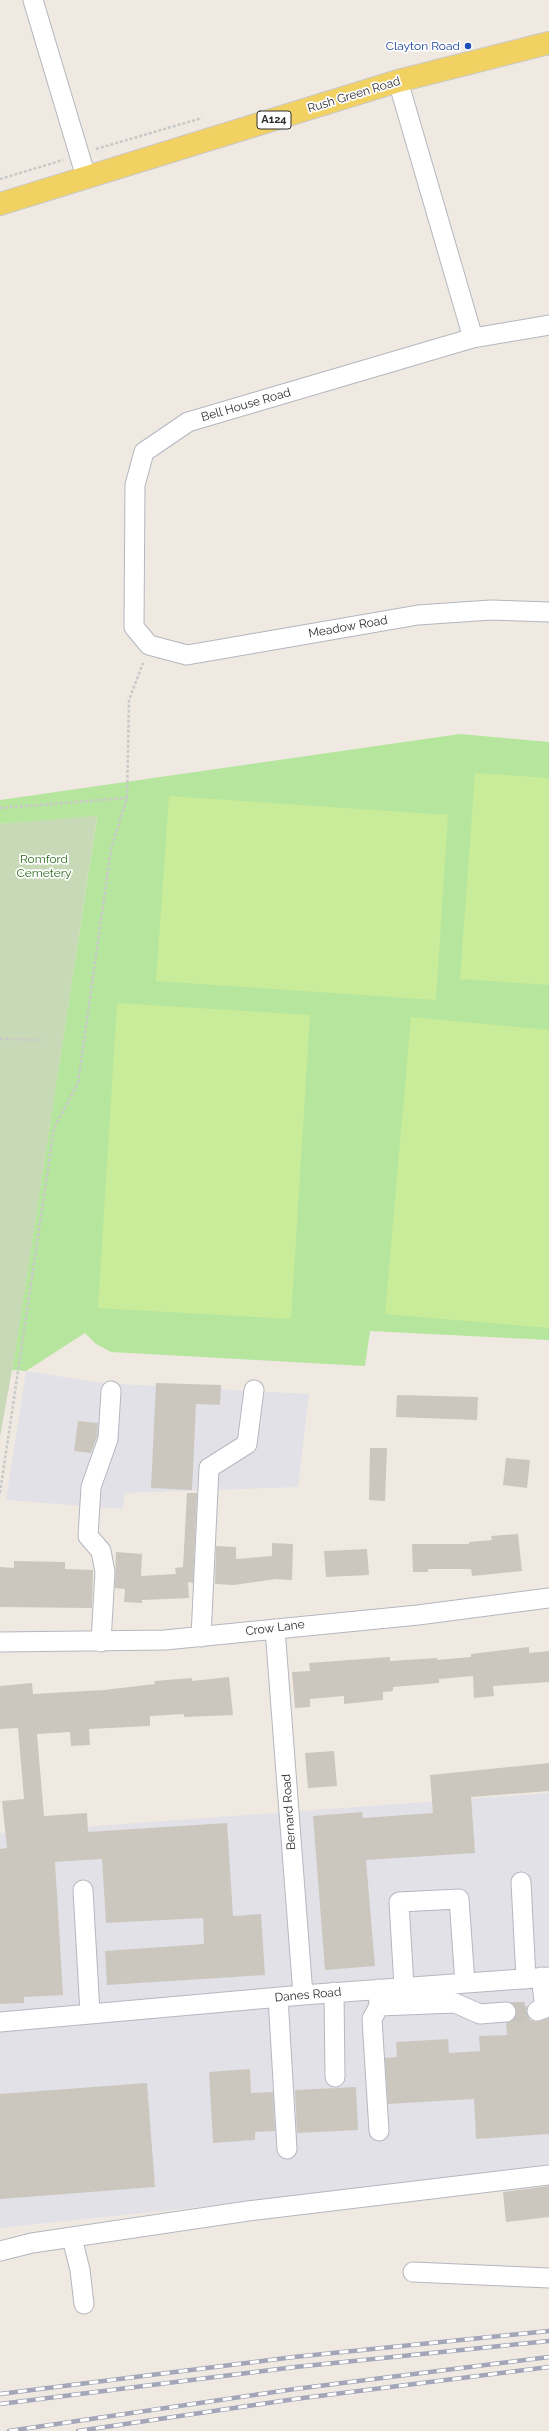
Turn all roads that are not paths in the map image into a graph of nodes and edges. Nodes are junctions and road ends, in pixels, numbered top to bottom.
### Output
1 (33, 0) edge
2 (549, 43) edge
3 (398, 81) junction
4 (86, 177) junction
5 (0, 204) edge
6 (549, 325) edge
7 (473, 338) junction
8 (549, 612) edge
9 (149, 645) joint
10 (254, 1390) dead end
11 (111, 1392) dead end
12 (549, 1598) edge
13 (275, 1629) junction
14 (201, 1637) junction
15 (0, 1642) edge
16 (101, 1642) junction
17 (522, 1882) dead end
18 (83, 1890) dead end
19 (539, 1978) edge
20 (465, 1983) junction
21 (404, 1987) junction
22 (334, 1992) junction
23 (303, 1995) junction
24 (278, 1997) junction
25 (378, 1998) junction
26 (537, 2011) dead end
27 (506, 2012) tunnel mouth
28 (90, 2013) junction
29 (0, 2022) edge
30 (335, 2076) dead end
31 (380, 2131) dead end
32 (287, 2149) dead end
33 (549, 2175) edge
34 (72, 2238) junction
35 (0, 2250) edge
36 (413, 2272) dead end
37 (549, 2278) edge
38 (84, 2304) dead end

1 - 4 street
2 - 3 main road, Rush Green Road / A124
3 - 4 main road, Rush Green Road / A124
3 - 7 street
4 - 5 main road, Rush Green Road / A124
6 - 7 street, Bell House Road
7 - 9 street, Bell House Road
8 - 9 street, Meadow Road
10 - 14 street
11 - 16 street
12 - 13 street, Crow Lane
13 - 14 street, Crow Lane
13 - 23 street, Bernard Road
14 - 16 street, Crow Lane
15 - 16 street, Crow Lane
17 - 19 street
18 - 28 street
19 - 20 street, Danes Road
19 - 26 street
20 - 21 street, Danes Road
20 - 21 street
21 - 25 street, Danes Road
22 - 23 street, Danes Road
22 - 25 street, Danes Road
22 - 30 street
23 - 24 street, Danes Road
24 - 28 street, Danes Road
24 - 32 street
25 - 27 street
25 - 31 street
28 - 29 street, Danes Road
33 - 34 street
34 - 35 street
34 - 38 street
36 - 37 street

